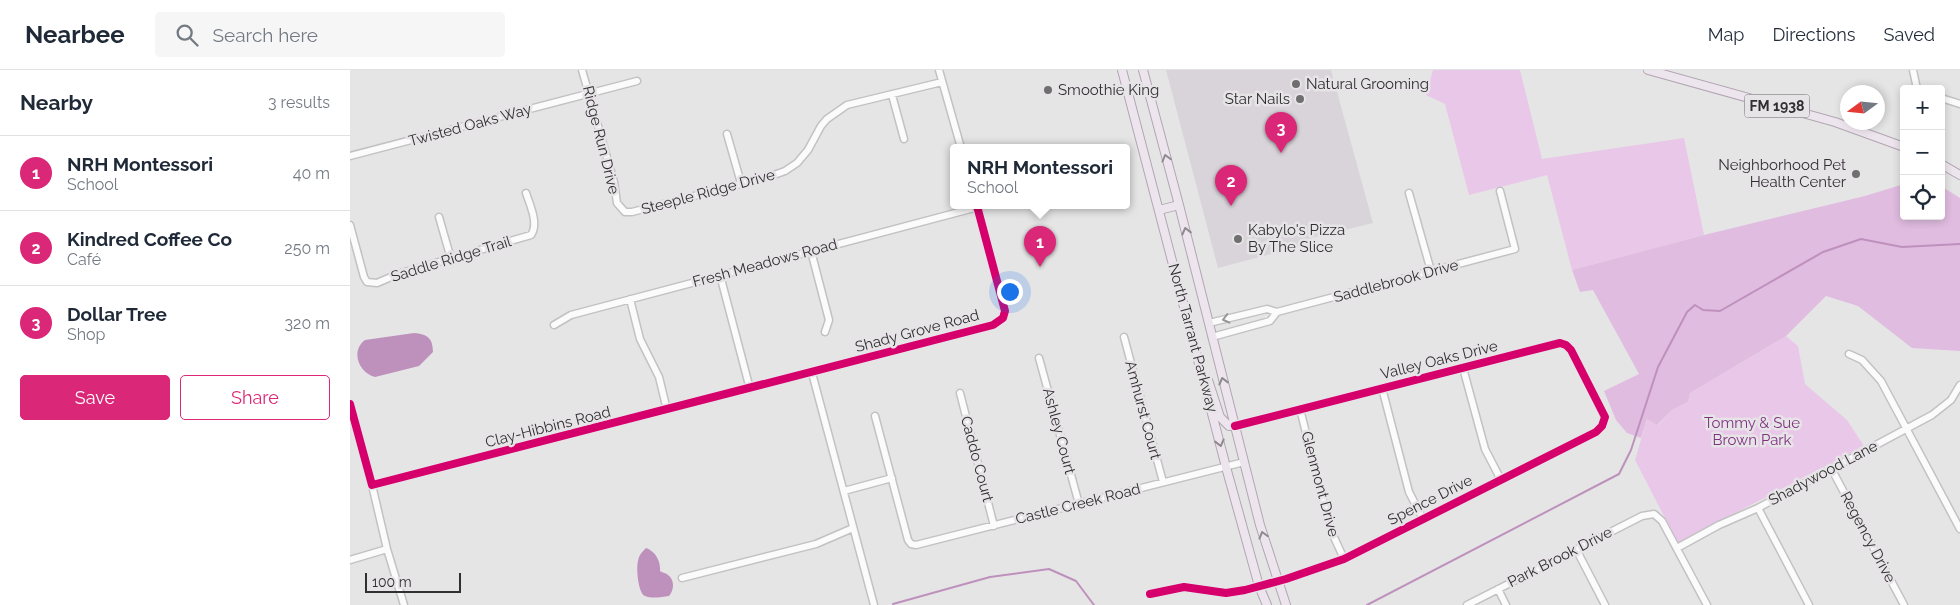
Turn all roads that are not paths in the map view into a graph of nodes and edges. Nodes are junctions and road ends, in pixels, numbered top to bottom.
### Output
1 (582, 70) edge
2 (939, 70) edge
3 (1122, 70) edge
4 (1143, 70) edge
5 (1648, 70) edge
6 (1913, 70) edge
7 (636, 81) dead end
8 (942, 82) junction
9 (1916, 85) edge
10 (590, 93) junction
11 (892, 95) junction
12 (1945, 99) edge
13 (1960, 104) edge
14 (727, 134) dead end
15 (904, 140) dead end
16 (960, 144) edge
17 (1900, 146) edge
18 (350, 156) edge
19 (1945, 166) edge
20 (1960, 175) edge
21 (741, 184) junction
22 (1500, 191) dead end
23 (526, 193) dead end
24 (1409, 194) dead end
25 (1179, 205) junction
26 (966, 209) edge
27 (978, 209) edge
28 (621, 210) joint
29 (1159, 210) junction
30 (439, 217) dead end
31 (350, 225) edge
32 (811, 251) junction
33 (451, 259) junction
34 (1431, 271) junction
35 (720, 275) junction
36 (630, 299) junction
37 (1277, 312) junction
38 (1249, 314) junction
39 (1209, 323) junction
40 (554, 325) dead end
41 (1252, 326) junction
42 (824, 332) dead end
43 (1124, 337) dead end
44 (1212, 337) junction
45 (1849, 354) dead end
46 (1039, 358) dead end
47 (1201, 367) junction
48 (1463, 368) junction
49 (812, 373) junction
50 (1960, 385) edge
51 (1382, 388) junction
52 (750, 389) junction
53 (960, 393) dead end
54 (350, 404) edge
55 (1300, 409) junction
56 (667, 410) junction
57 (875, 416) dead end
58 (1604, 421) joint
59 (1235, 426) junction
60 (1907, 428) junction
61 (1244, 462) junction
62 (1226, 467) junction
63 (1831, 468) junction
64 (892, 478) junction
65 (1500, 480) junction
66 (1163, 482) junction
67 (372, 485) junction
68 (844, 491) junction
69 (1079, 504) junction
70 (1758, 508) junction
71 (1423, 519) junction
72 (994, 526) junction
73 (853, 528) junction
74 (1960, 529) edge
75 (1677, 548) junction
76 (387, 549) junction
77 (1576, 549) junction
78 (1344, 559) junction
79 (350, 560) edge
80 (682, 578) dead end
81 (1278, 582) junction
82 (1260, 586) junction
83 (1498, 589) junction
84 (1150, 594) dead end
85 (404, 605) edge
86 (874, 605) edge
87 (1267, 605) edge
88 (1286, 605) edge
89 (1467, 605) edge
90 (1506, 605) edge
91 (1605, 605) edge
92 (1707, 605) edge
93 (1809, 605) edge
94 (1904, 605) edge

1 - 10 street, Ridge Run Drive
2 - 8 street
3 - 29 main road, North Tarrant Parkway
25 -> 4 main road, North Tarrant Parkway
5 - 17 main road, FM 1938
6 - 9 street
7 - 10 street, Twisted Oaks Way
8 - 11 street, Steeple Ridge Drive
8 - 16 street
10 - 18 street, Twisted Oaks Way
10 - 28 street, Ridge Run Drive
11 - 15 street
11 - 21 street, Steeple Ridge Drive
12 - 13 street
14 - 21 street
19 - 20 main road
21 - 28 street, Steeple Ridge Drive
22 - 34 street, Saddlebrook Drive
23 - 33 street, Saddle Ridge Trail
24 - 34 street
25 - 29 main road
39 -> 25 main road, North Tarrant Parkway
26 - 32 street, Fresh Meadows Road
27 - 49 street, Shady Grove Road
29 - 47 main road, North Tarrant Parkway
30 - 33 street
31 - 33 street, Saddle Ridge Trail
32 - 35 street, Fresh Meadows Road
32 - 42 street
34 - 37 street, Saddlebrook Drive
35 - 36 street, Fresh Meadows Road
35 - 52 street
36 - 40 street, Fresh Meadows Road
36 - 56 street
37 - 38 street, Saddlebrook Drive
37 - 41 street, Saddlebrook Drive
38 -> 39 street, Saddlebrook Drive
38 - 41 street
39 - 44 main road, North Tarrant Parkway
41 - 44 street, Saddlebrook Drive
43 - 66 street, Amhurst Court
59 -> 44 main road, North Tarrant Parkway
45 - 60 street
46 - 69 street, Ashley Court
47 - 59 main road
47 -> 62 main road, North Tarrant Parkway
48 - 51 street, Valley Oaks Drive
48 - 58 street, Valley Oaks Drive
48 - 65 street
49 - 52 street, Clay-Hibbins Road
49 - 68 street
50 - 60 street, Shadywood Lane
51 - 55 street, Valley Oaks Drive
51 - 71 street
52 - 56 street, Clay-Hibbins Road
53 - 72 street, Caddo Court
54 - 67 street
55 - 59 street, Valley Oaks Drive
55 - 78 street, Glenmont Drive
56 - 67 street, Clay-Hibbins Road
57 - 64 street
58 - 65 street, Spence Drive
59 - 61 main road, North Tarrant Parkway
60 - 63 street, Shadywood Lane
60 - 74 street
61 - 62 street, Castle Creek Road
81 -> 61 main road, North Tarrant Parkway
62 - 66 street, Castle Creek Road
62 - 82 main road, North Tarrant Parkway
63 - 70 street, Shadywood Lane
63 - 94 street, Regency Drive
64 - 68 street
64 - 72 street, Castle Creek Road
65 - 71 street, Spence Drive
66 - 69 street, Castle Creek Road
67 - 76 street
68 - 73 street
69 - 72 street, Castle Creek Road
70 - 75 street, Shadywood Lane
70 - 93 street
71 - 78 street, Spence Drive
73 - 80 street
73 - 86 street
75 - 77 street, Park Brook Drive
75 - 92 street
76 - 79 street
76 - 85 street
77 - 83 street, Park Brook Drive
77 - 91 street
78 - 81 street, Spence Drive
81 - 82 street, Spence Drive
81 - 88 main road, North Tarrant Parkway
82 - 84 street, Spence Drive
82 - 87 main road, North Tarrant Parkway
83 - 89 street, Park Brook Drive
83 - 90 street

